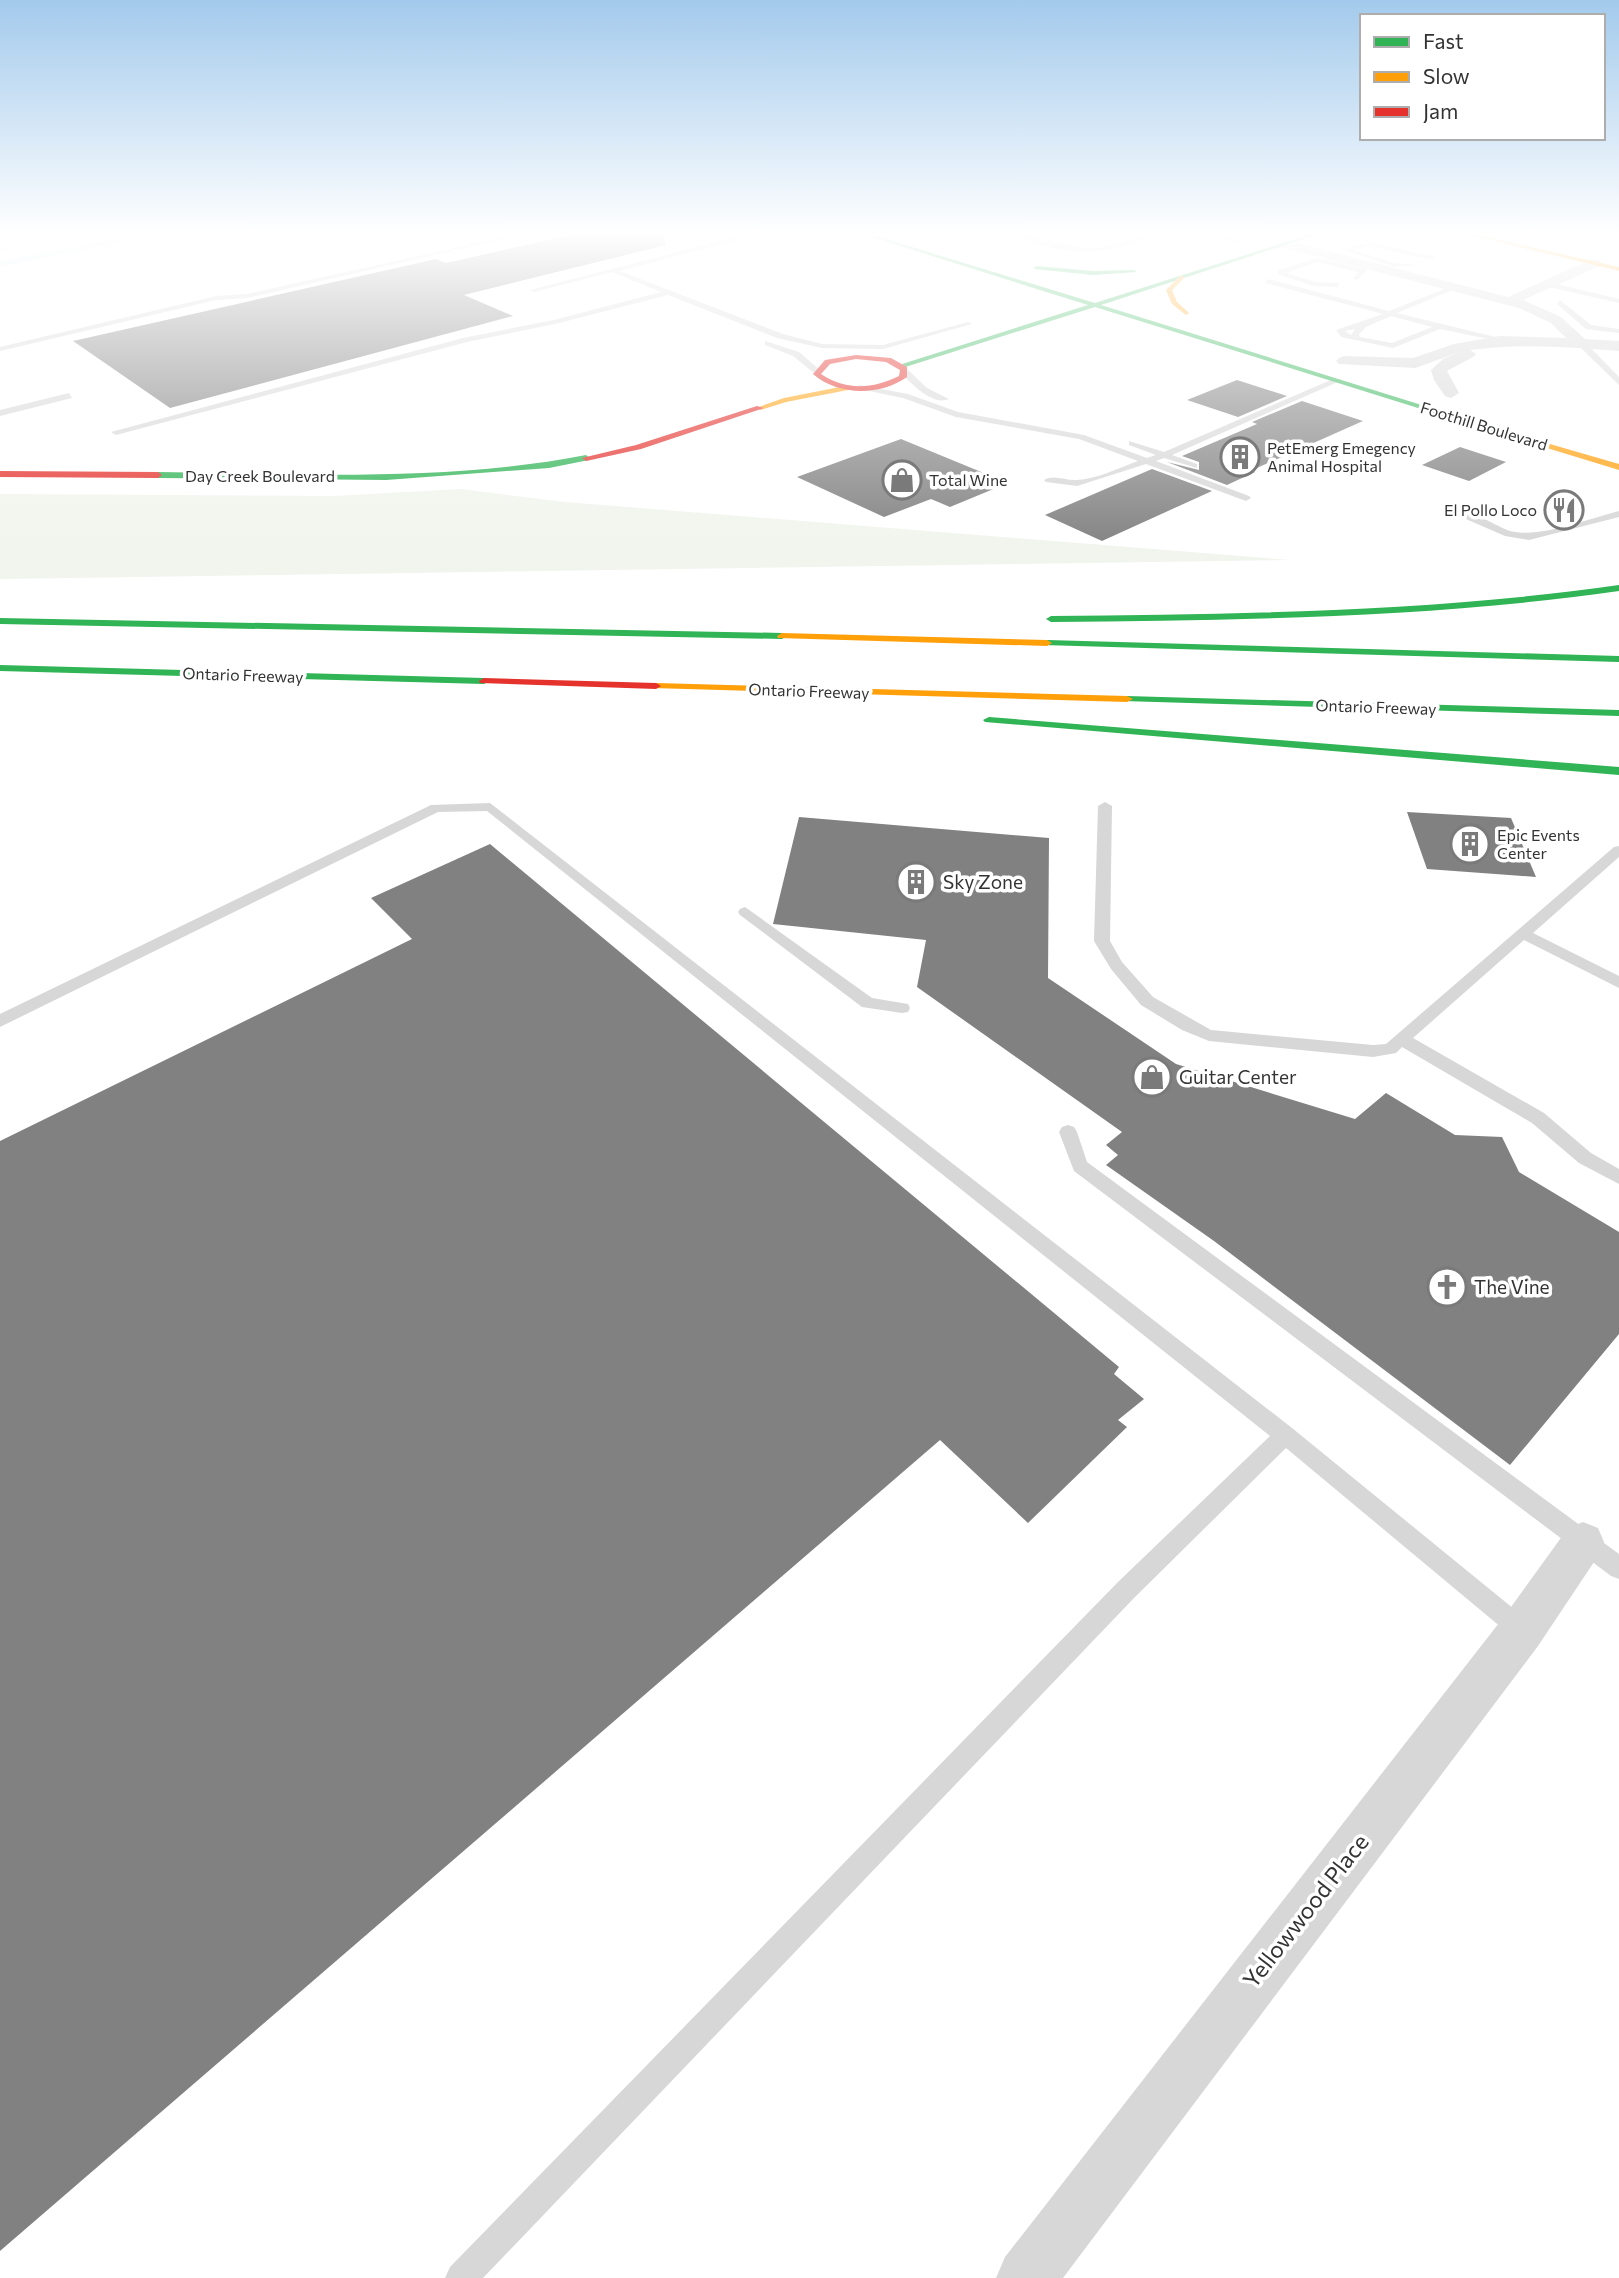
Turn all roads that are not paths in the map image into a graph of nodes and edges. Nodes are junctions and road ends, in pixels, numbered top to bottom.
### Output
1 (33, 341) edge
2 (461, 341) edge
3 (764, 341) dead end
4 (797, 341) edge
5 (905, 341) edge
6 (934, 341) edge
7 (987, 341) edge
8 (1209, 341) edge
9 (1369, 341) edge
10 (1404, 341) edge
11 (1470, 341) edge
12 (1505, 341) edge
13 (1554, 341) edge
14 (1579, 341) edge
15 (804, 344) junction
16 (1469, 345) junction
17 (1583, 345) junction
18 (1619, 346) edge
19 (0, 349) edge
20 (845, 358) junction
21 (879, 358) junction
22 (1338, 359) joint
23 (1602, 365) junction
24 (1619, 366) edge
25 (903, 370) junction
26 (817, 372) junction
27 (1404, 379) dead end
28 (1336, 381) junction
29 (1619, 382) edge
30 (1427, 386) dead end
31 (854, 388) junction
32 (1458, 395) joint
33 (69, 396) dead end
34 (0, 413) edge
35 (1094, 430) dead end
36 (116, 432) dead end
37 (1123, 439) dead end
38 (1167, 454) junction
39 (1147, 460) junction
40 (519, 465) junction
41 (1619, 467) edge
42 (1209, 472) dead end
43 (0, 474) edge
44 (1049, 480) dead end
45 (1234, 481) dead end
46 (1619, 514) edge
47 (1464, 516) dead end
48 (1619, 587) edge
49 (1041, 619) dead end
50 (0, 621) edge
51 (932, 623) dead end
52 (713, 634) junction
53 (1619, 659) edge
54 (0, 668) edge
55 (766, 690) junction
56 (850, 708) dead end
57 (1619, 713) edge
58 (969, 719) dead end
59 (1619, 771) edge
60 (1105, 806) dead end
61 (1619, 850) edge
62 (745, 912) dead end
63 (1522, 933) junction
64 (1619, 983) edge
65 (902, 1008) dead end
66 (0, 1021) edge
67 (1401, 1039) junction
68 (1068, 1132) dead end
69 (1619, 1177) edge
70 (1285, 1436) junction
71 (1601, 1555) edge
72 (1522, 1630) junction
73 (461, 2278) edge
74 (1026, 2278) edge

1 - 19 lane
2 - 36 lane
3 - 26 lane
4 - 15 lane
5 - 15 lane
6 - 21 main road
7 - 25 main road
8 - 28 main road, Foothill Boulevard
9 - 10 lane
11 - 16 lane
12 - 16 street
13 - 17 street
14 - 17 street
15 - 20 lane
16 - 22 street
17 - 18 street
17 - 23 lane
17 - 32 street
20 - 21 main road
20 - 26 main road, Day Creek Boulevard
21 - 25 main road
22 - 27 main road, Foothill Boulevard
23 - 24 lane
23 - 29 lane
25 - 31 main road, Day Creek Boulevard
25 - 35 lane
26 - 31 main road
26 - 40 main road, Day Creek Boulevard
28 - 38 lane
28 - 41 main road, Foothill Boulevard
30 - 32 main road, Foothill Boulevard
31 - 39 lane
31 - 40 main road, Day Creek Boulevard
33 - 34 lane
37 - 38 lane
38 - 39 lane
38 - 42 lane
39 - 44 lane
39 - 45 lane
40 - 43 main road, Day Creek Boulevard
46 - 47 lane
48 - 49 main road
50 - 52 main road
51 - 52 main road
52 - 53 main road
54 - 55 main road, Ontario Freeway
55 - 56 main road
55 - 57 main road, Ontario Freeway
58 - 59 main road
60 - 67 lane
61 - 63 lane
62 - 65 lane
63 - 64 lane
63 - 67 lane
66 - 70 lane
67 - 69 lane
68 - 71 lane
70 - 72 lane
70 - 73 lane
71 - 72 street, Yellowwood Place
72 - 74 street, Yellowwood Place

